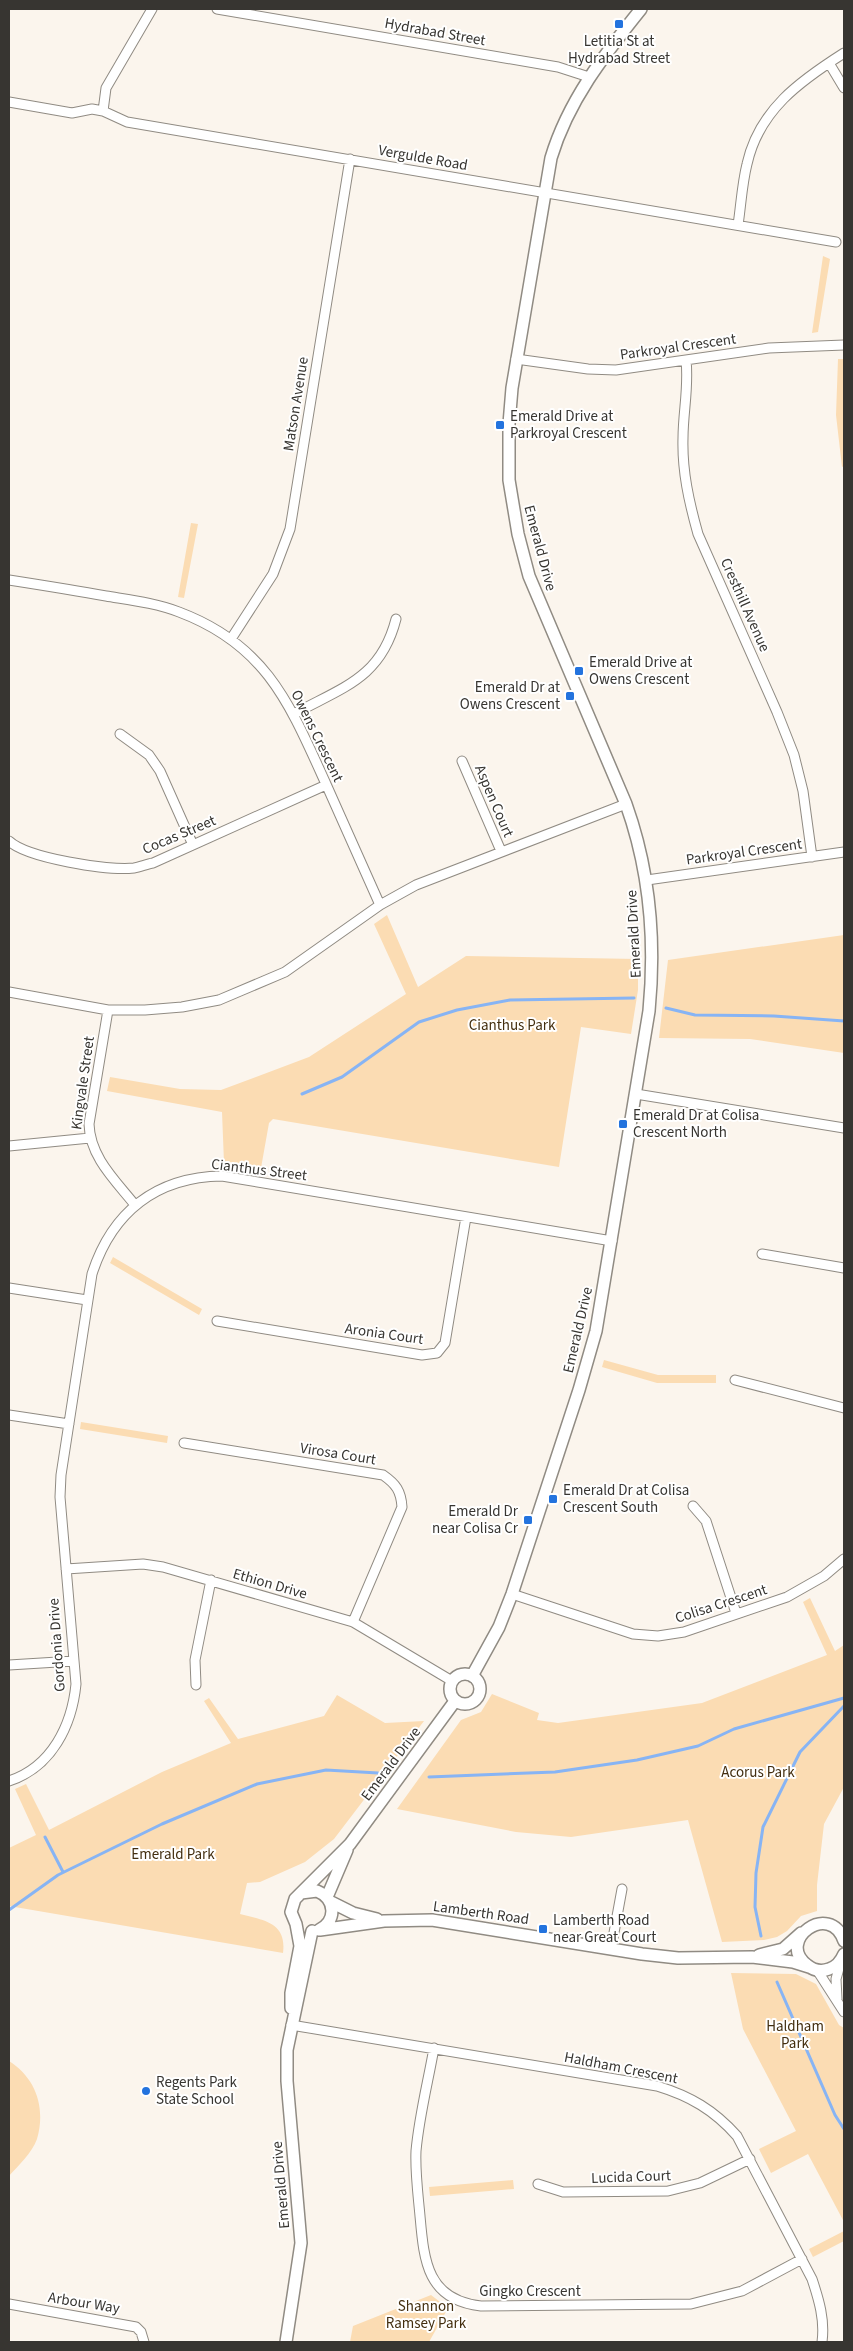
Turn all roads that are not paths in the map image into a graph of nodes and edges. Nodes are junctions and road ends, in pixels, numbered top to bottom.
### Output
1 (152, 9) edge
2 (217, 9) edge
3 (641, 9) edge
4 (844, 53) edge
5 (829, 63) junction
6 (589, 77) junction
7 (844, 88) edge
8 (9, 102) edge
9 (103, 111) junction
10 (350, 159) junction
11 (545, 193) junction
12 (738, 225) junction
13 (836, 242) dead end
14 (844, 345) edge
15 (516, 359) junction
16 (686, 360) junction
17 (9, 580) edge
18 (396, 619) dead end
19 (231, 639) junction
20 (294, 714) junction
21 (120, 734) dead end
22 (462, 762) dead end
23 (326, 785) junction
24 (626, 804) junction
25 (9, 841) edge
26 (193, 845) junction
27 (500, 851) junction
28 (844, 852) edge
29 (812, 856) junction
30 (647, 880) junction
31 (380, 905) junction
32 (9, 992) edge
33 (108, 1010) junction
34 (636, 1094) junction
35 (844, 1128) edge
36 (90, 1138) junction
37 (9, 1146) edge
38 (135, 1205) junction
39 (466, 1217) junction
40 (612, 1241) junction
41 (762, 1254) dead end
42 (844, 1268) edge
43 (9, 1288) edge
44 (87, 1300) junction
45 (217, 1321) dead end
46 (734, 1380) dead end
47 (844, 1408) edge
48 (9, 1415) edge
49 (69, 1424) junction
50 (184, 1443) dead end
51 (694, 1506) dead end
52 (844, 1559) edge
53 (66, 1569) junction
54 (210, 1580) junction
55 (512, 1594) junction
56 (736, 1613) junction
57 (353, 1622) junction
58 (74, 1661) junction
59 (9, 1665) edge
60 (472, 1676) junction
61 (452, 1680) junction
62 (196, 1685) dead end
63 (455, 1700) junction
64 (9, 1781) edge
65 (350, 1844) junction
66 (622, 1889) dead end
67 (300, 1894) junction
68 (329, 1900) junction
69 (384, 1921) junction
70 (296, 1924) junction
71 (840, 1929) edge
72 (316, 1930) junction
73 (804, 1931) junction
74 (844, 1941) edge
75 (611, 1949) junction
76 (752, 1957) junction
77 (843, 1957) edge
78 (813, 1969) junction
79 (838, 2001) junction
80 (844, 2012) edge
81 (291, 2025) junction
82 (434, 2048) junction
83 (750, 2158) junction
84 (538, 2184) dead end
85 (802, 2259) junction
86 (9, 2304) edge
87 (144, 2342) edge
88 (286, 2342) edge
89 (822, 2342) edge

1 - 9 street
2 - 6 street, Hydrabad Street
3 - 6 street, Emerald Drive
4 - 5 street
5 - 7 street
5 - 12 street
6 - 11 street, Emerald Drive
8 - 9 street, Vergulde Road
9 - 10 street, Vergulde Road
10 - 11 street, Vergulde Road
10 - 19 street, Matson Avenue
11 - 12 street, Vergulde Road
11 - 15 street, Emerald Drive
12 - 13 street, Vergulde Road
14 - 16 street, Parkroyal Crescent
15 - 16 street, Parkroyal Crescent
15 - 24 street, Emerald Drive
16 - 29 street, Cresthill Avenue
17 - 19 street, Owens Crescent
18 - 20 street
19 - 20 street, Owens Crescent
20 - 23 street, Owens Crescent
21 - 26 street
22 - 27 street, Aspen Court
23 - 26 street, Cocas Street
23 - 31 street, Owens Crescent
24 - 27 street
24 - 30 street, Emerald Drive
25 - 26 street, Cocas Street
27 - 31 street
28 - 29 street, Parkroyal Crescent
29 - 30 street, Parkroyal Crescent
30 - 34 street, Emerald Drive
31 - 33 street
32 - 33 street
33 - 36 street, Kingvale Street
34 - 35 street
34 - 40 street, Emerald Drive
36 - 37 street
36 - 38 street, Kingvale Street
38 - 39 street, Cianthus Street
38 - 44 street, Cianthus Street
39 - 40 street, Cianthus Street
39 - 45 street, Aronia Court
40 - 55 street, Emerald Drive
41 - 42 street
43 - 44 street
44 - 49 street, Cianthus Street
46 - 47 street
48 - 49 street
49 - 53 street, Cianthus Street
50 - 57 street, Virosa Court
51 - 56 street
52 - 56 street, Colisa Crescent
53 - 54 street, Ethion Drive
53 - 58 street, Gordonia Drive
54 - 57 street, Ethion Drive
54 - 62 street
55 - 56 street, Colisa Crescent
55 - 60 street, Emerald Drive
57 - 61 street, Ethion Drive
58 - 59 street
58 - 64 street, Gordonia Drive
60 - 61 street
60 - 63 street
61 - 63 street
63 - 65 street, Emerald Drive
65 - 67 street, Emerald Drive
65 - 68 street, Emerald Drive
66 - 75 street
67 - 68 street
67 - 70 street, Emerald Drive
68 - 69 street, Lamberth Road
68 - 72 street, Emerald Drive
69 - 72 street, Lamberth Road
69 - 75 street, Lamberth Road
70 - 72 street
70 - 81 street, Emerald Drive
71 - 73 street, Lamberth Road
71 - 74 street, Lamberth Road
72 - 81 street, Emerald Drive
73 - 76 street, Lamberth Road
73 - 78 street
75 - 76 street, Lamberth Road
76 - 78 street, Lamberth Road
77 - 78 street
77 - 79 street
78 - 79 street
79 - 80 street
81 - 82 street, Haldham Crescent
81 - 88 street, Emerald Drive
82 - 83 street, Haldham Crescent
82 - 85 street, Gingko Crescent
83 - 84 street, Lucida Court
83 - 85 street, Haldham Crescent
85 - 89 street, Haldham Crescent
86 - 87 street, Arbour Way

